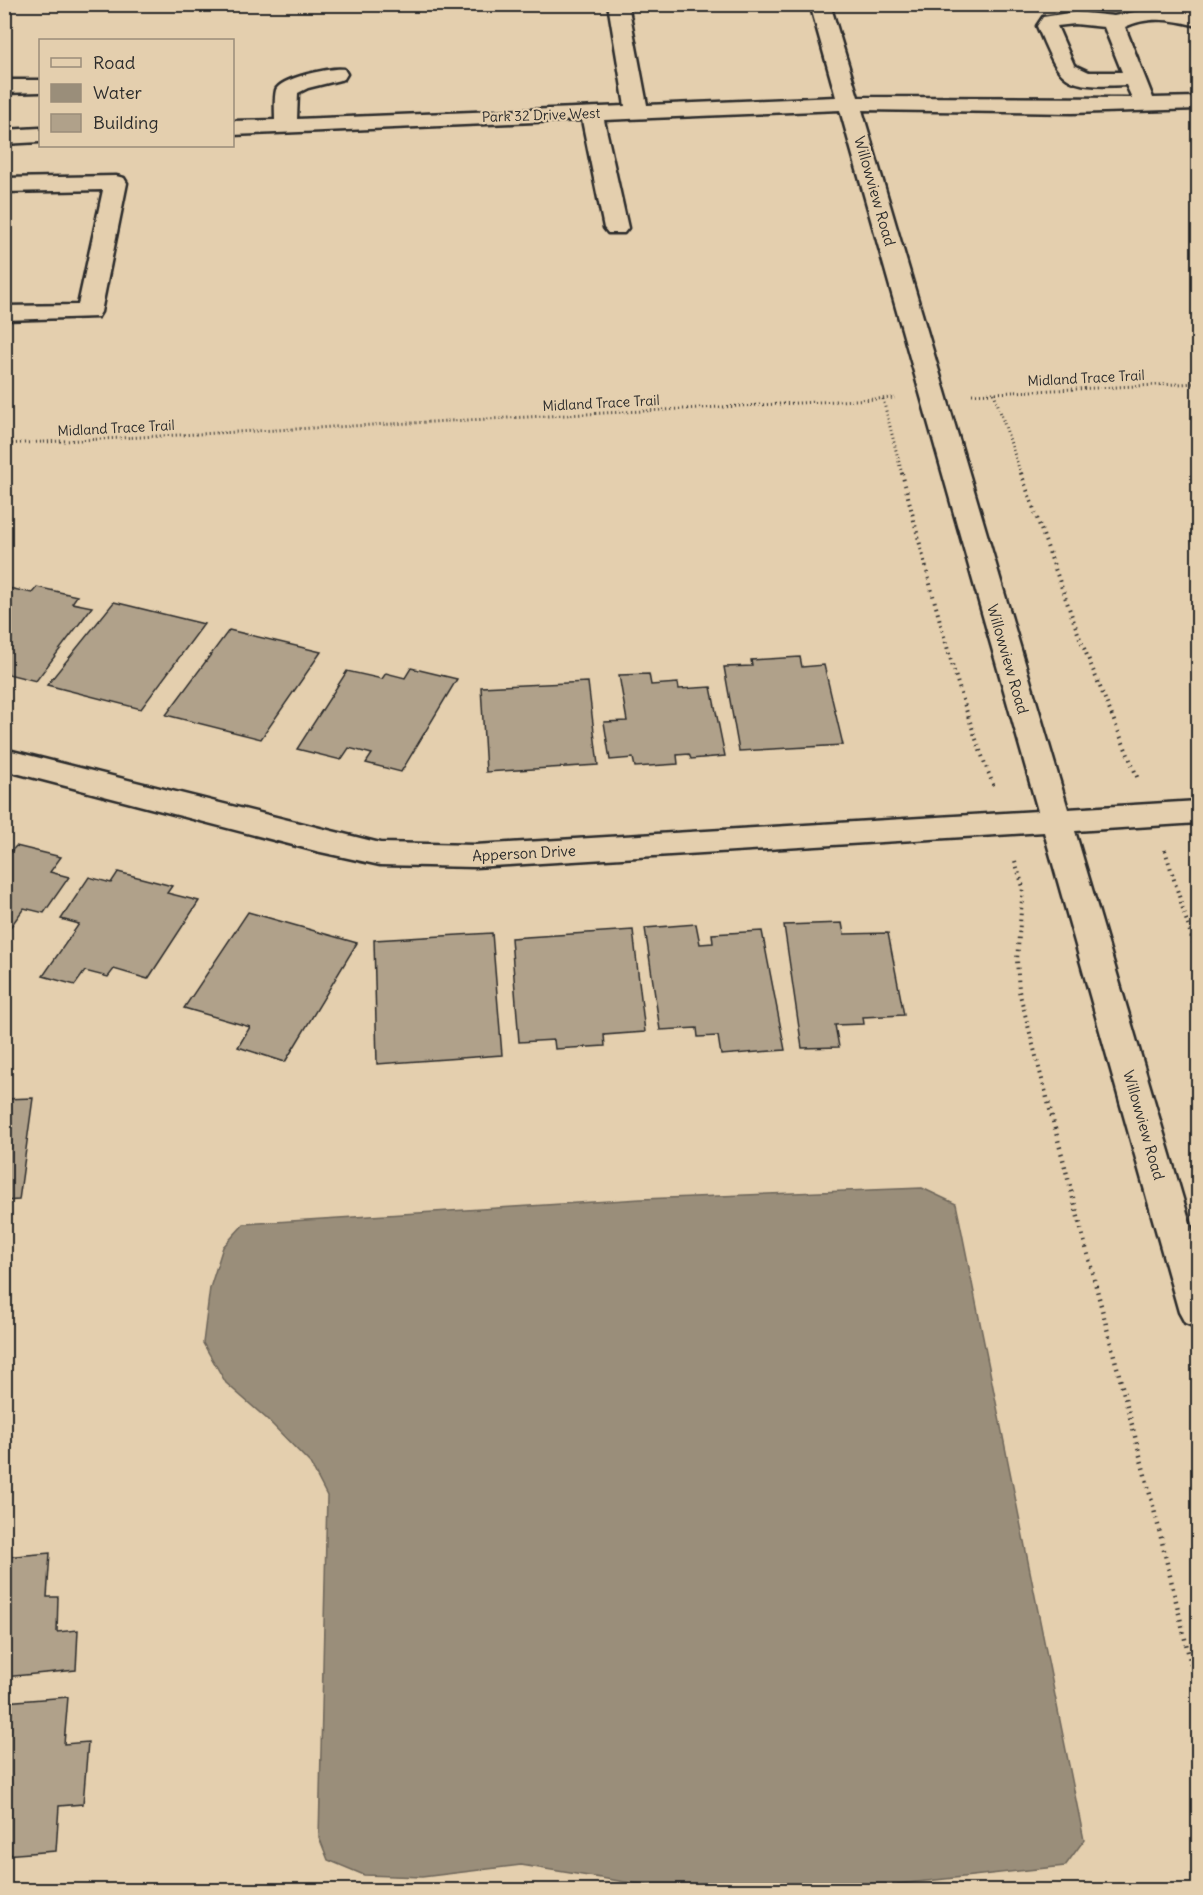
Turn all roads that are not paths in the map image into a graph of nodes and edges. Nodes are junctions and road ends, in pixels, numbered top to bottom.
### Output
1 (618, 4) edge
2 (820, 4) edge
3 (1198, 20) edge
4 (1116, 23) junction
5 (336, 74) dead end
6 (1134, 78) junction
7 (39, 86) edge
8 (4, 87) edge
9 (850, 103) junction
10 (1145, 104) junction
11 (1198, 104) edge
12 (637, 112) junction
13 (592, 113) junction
14 (286, 126) junction
15 (234, 128) edge
16 (39, 135) edge
17 (7, 137) edge
18 (4, 162) edge
19 (4, 185) edge
20 (616, 228) dead end
21 (4, 314) edge
22 (4, 759) edge
23 (1198, 812) edge
24 (1055, 820) junction
25 (1198, 1312) edge

1 - 12 street
2 - 9 street, Willowview Road
3 - 4 street
4 - 6 street
4 - 6 street
5 - 14 street
6 - 10 street
7 - 8 street
9 - 10 street, Park 32 Drive West
9 - 12 street, Park 32 Drive West
9 - 24 street, Willowview Road
10 - 11 street, Park 32 Drive West
12 - 13 street, Park 32 Drive West
13 - 14 street, Park 32 Drive West
13 - 20 street
14 - 15 street, Park 32 Drive West
16 - 17 street
17 - 18 street
19 - 21 street
22 - 24 street, Apperson Drive
23 - 24 street, Apperson Drive
24 - 25 street, Willowview Road

